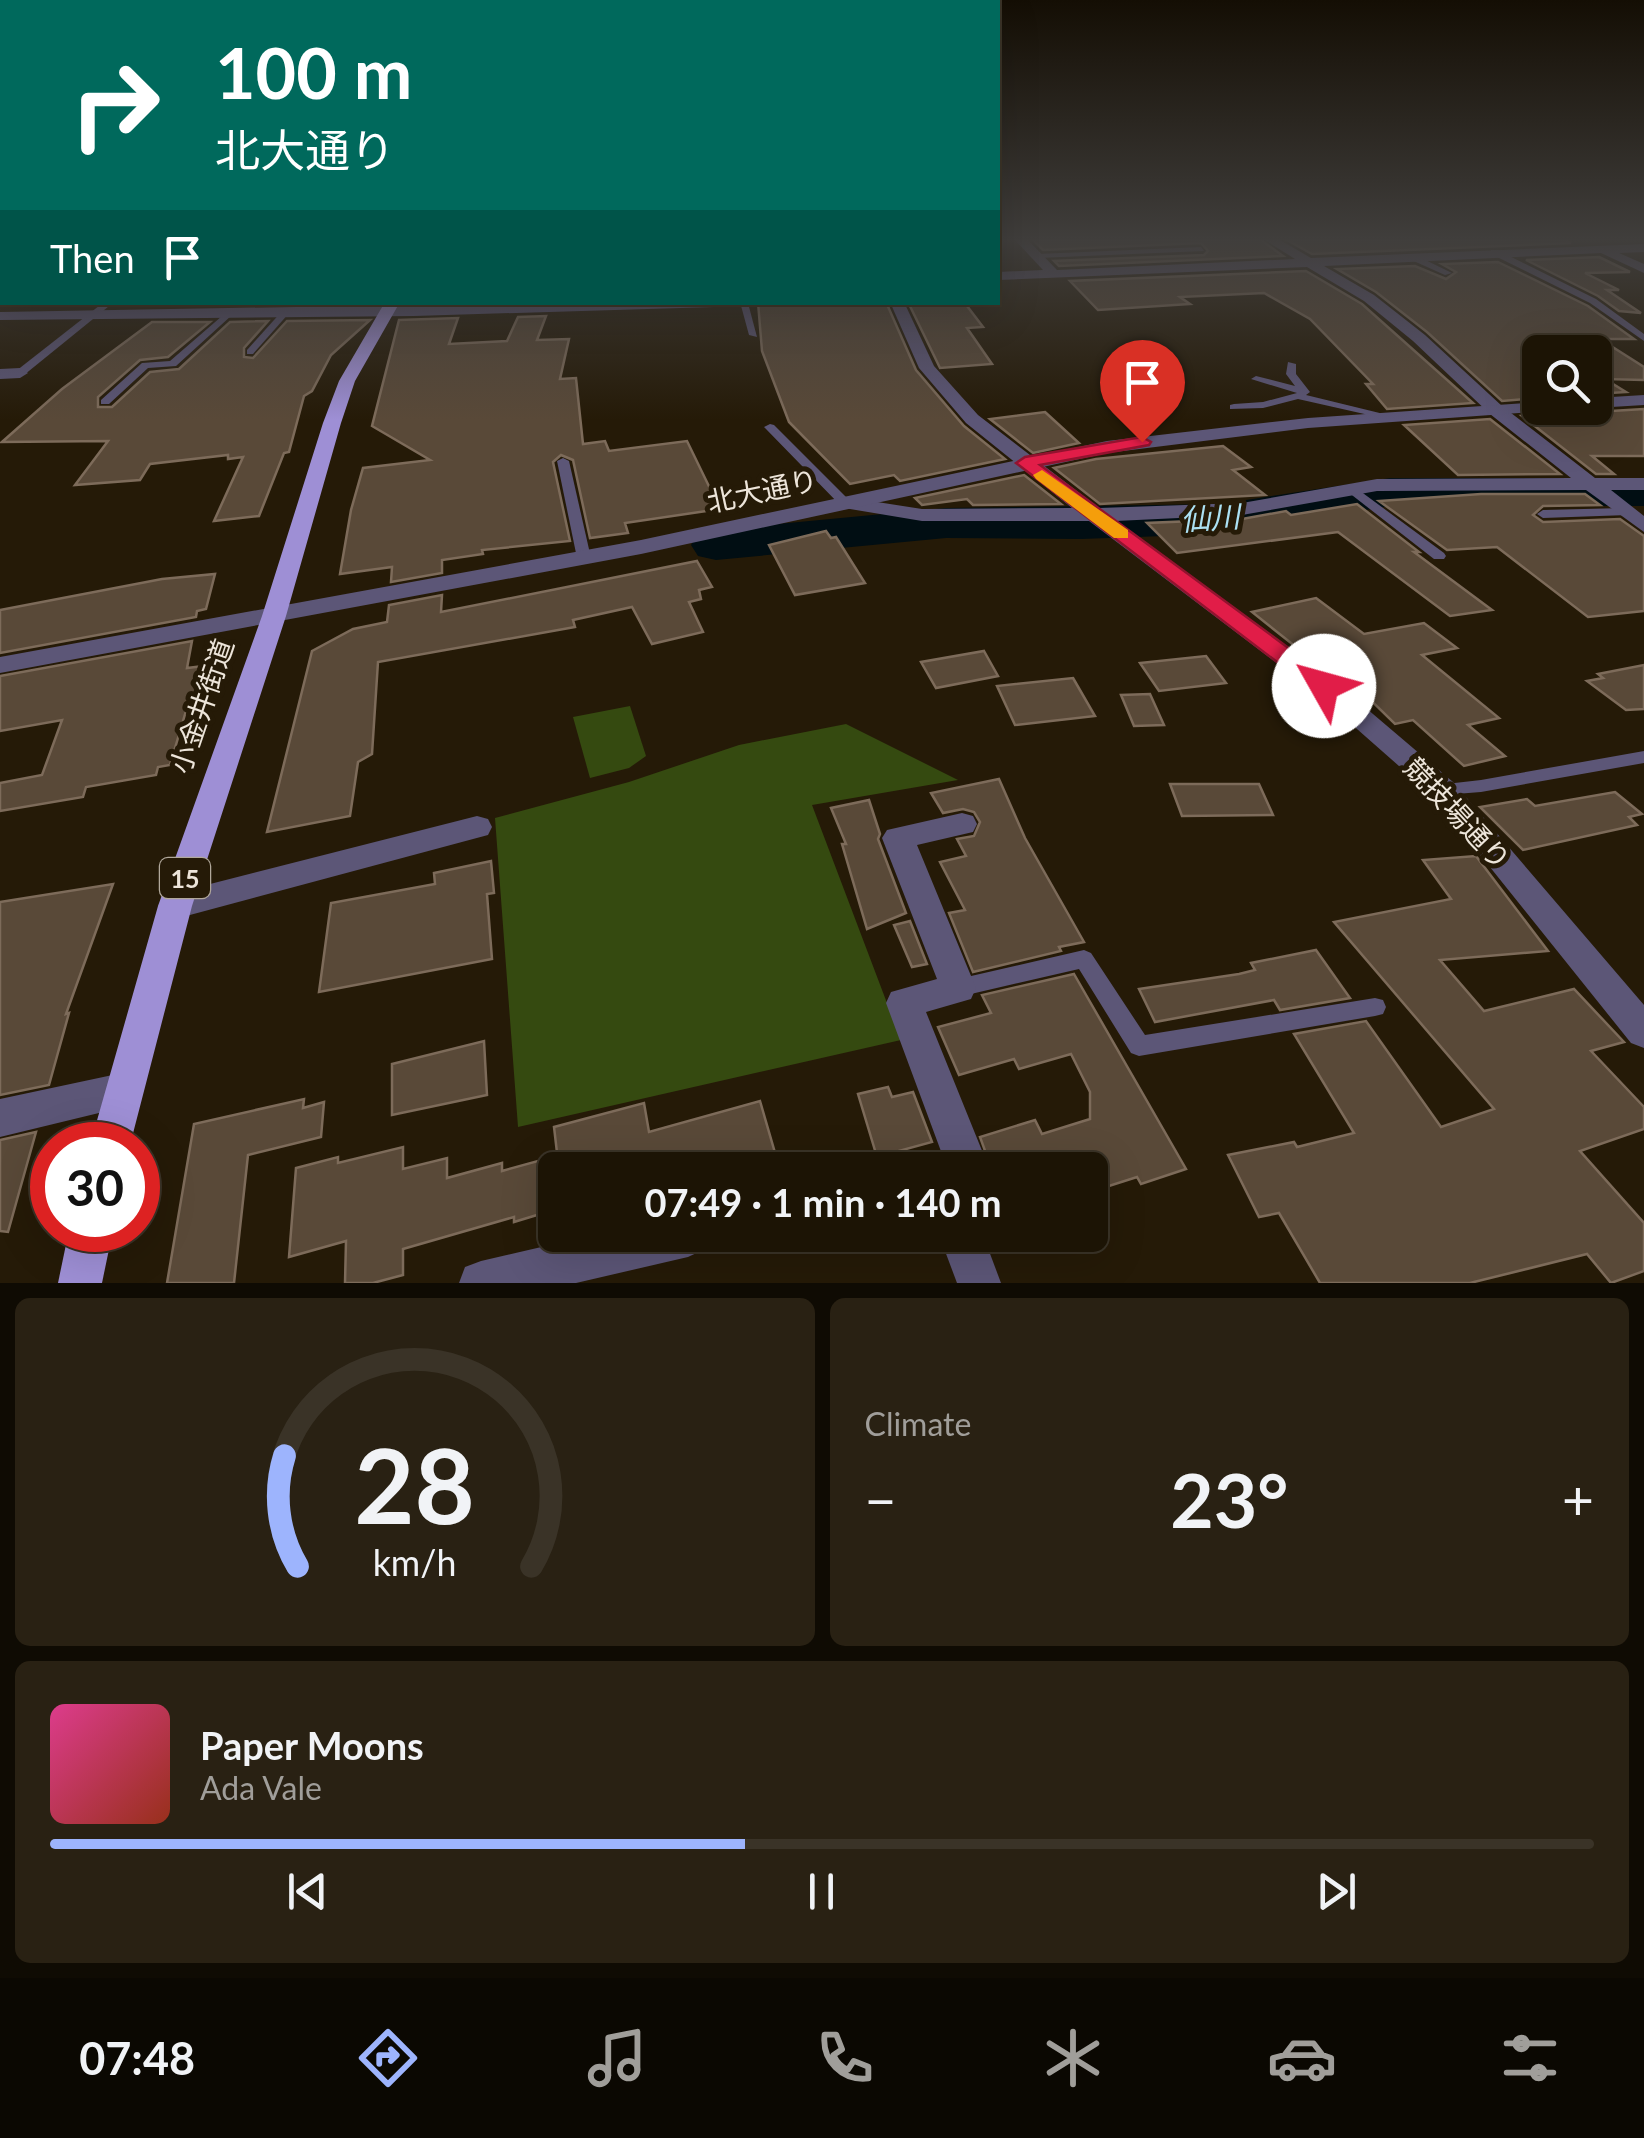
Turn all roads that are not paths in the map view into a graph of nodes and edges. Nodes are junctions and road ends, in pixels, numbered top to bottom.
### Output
1 (1371, 300) edge
2 (1591, 300) edge
3 (107, 305) edge
4 (586, 305) edge
5 (746, 305) edge
6 (898, 305) edge
7 (506, 306) edge
8 (390, 307) edge
9 (298, 308) edge
10 (229, 312) junction
11 (95, 315) junction
12 (0, 316) edge
13 (34, 316) junction
14 (12, 331) dead end
15 (754, 335) dead end
16 (1644, 338) edge
17 (250, 352) dead end
18 (1290, 364) dead end
19 (20, 373) joint
20 (0, 374) edge
21 (1256, 379) dead end
22 (1308, 396) junction
23 (1644, 400) edge
24 (105, 402) dead end
25 (1612, 402) edge
26 (1234, 407) dead end
27 (1522, 408) edge
28 (1496, 410) junction
29 (1391, 417) junction
30 (770, 427) dead end
31 (562, 461) dead end
32 (1025, 463) junction
33 (1644, 484) edge
34 (1595, 489) junction
35 (1361, 495) junction
36 (845, 503) junction
37 (1624, 512) junction
38 (1543, 514) dead end
39 (1107, 523) junction
40 (1644, 526) edge
41 (1439, 556) dead end
42 (584, 558) junction
43 (274, 616) junction
44 (0, 665) edge
45 (1644, 757) edge
46 (1442, 789) junction
47 (962, 824) dead end
48 (477, 828) dead end
49 (176, 906) junction
50 (958, 988) junction
51 (1375, 1007) dead end
52 (1644, 1032) edge
53 (122, 1091) junction
54 (0, 1118) edge
55 (115, 1122) edge
56 (962, 1152) edge
57 (86, 1252) edge
58 (614, 1252) edge
59 (967, 1252) edge
60 (80, 1283) edge
61 (480, 1283) edge
62 (979, 1283) edge

1 - 28 street
2 - 16 lane
3 - 11 lane
4 - 7 street
5 - 15 lane
6 - 32 street, 競技場通り
7 - 8 street
8 - 9 street
8 - 43 main road, 小金井街道 / 15
9 - 10 street
9 - 17 lane
10 - 11 street
10 - 24 lane
11 - 13 street
11 - 19 lane
12 - 13 street
13 - 14 street
18 - 22 lane
19 - 20 street
21 - 22 lane
22 - 26 lane
22 - 29 lane
23 - 25 street
27 - 28 street, 北大通り
28 - 29 street, 北大通り
28 - 34 street
29 - 32 street, 北大通り
30 - 36 lane
31 - 42 lane
32 - 36 street, 北大通り
32 - 39 street, 競技場通り
33 - 34 street
34 - 35 street
34 - 37 street
35 - 39 street
35 - 41 lane
36 - 39 street
36 - 42 street, 北大通り
37 - 38 lane
37 - 40 street
39 - 46 street, 競技場通り
42 - 43 street, 北大通り
43 - 44 street, 北大通り
43 - 49 main road, 小金井街道 / 15
45 - 46 lane
46 - 52 street, 競技場通り
47 - 50 street
48 - 49 street
49 - 53 main road, 小金井街道 / 15
50 - 51 lane
50 - 56 street
53 - 54 street
53 - 55 main road, 小金井街道 / 15
57 - 60 main road
58 - 61 street
59 - 62 street

